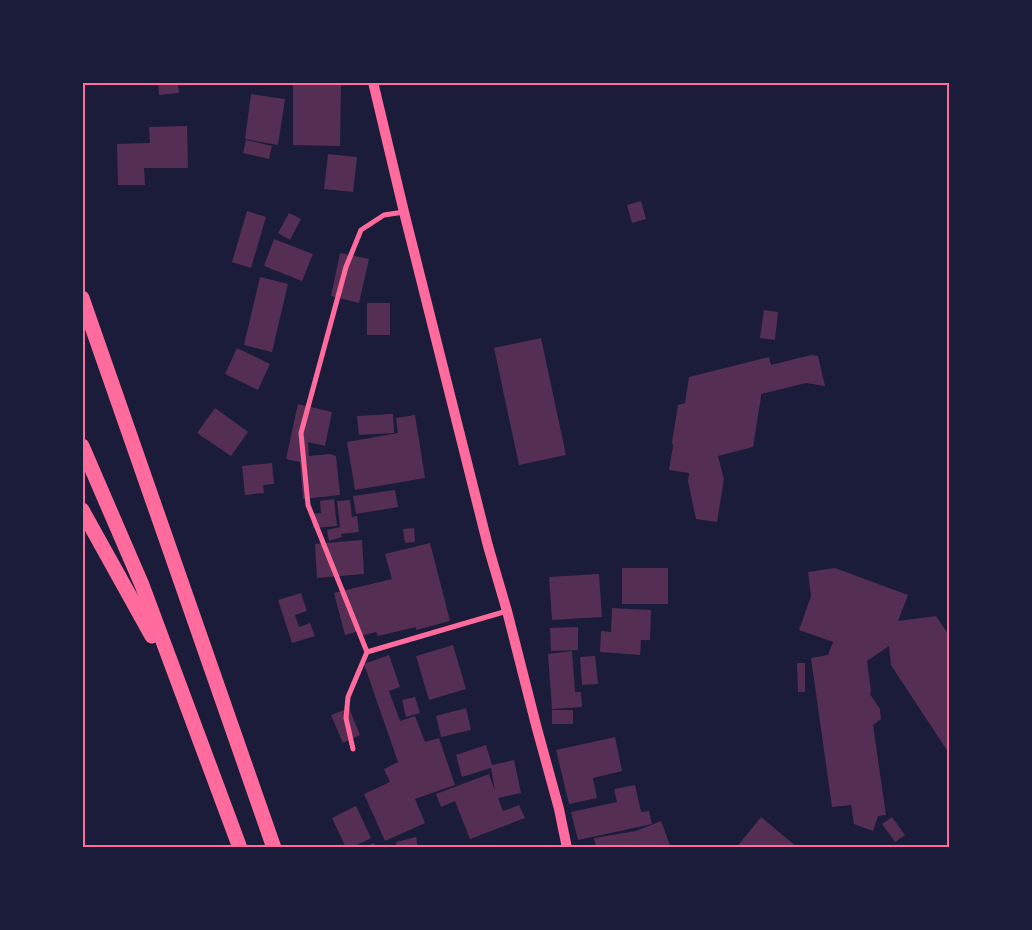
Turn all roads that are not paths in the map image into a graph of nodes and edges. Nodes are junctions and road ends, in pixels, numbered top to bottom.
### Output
1 (373, 82) edge
2 (404, 212) junction
3 (82, 298) edge
4 (82, 446) edge
5 (82, 510) edge
6 (507, 611) junction
7 (367, 652) junction
8 (176, 677) junction
9 (353, 749) dead end
10 (240, 848) edge
11 (274, 848) edge
12 (567, 848) edge

1 - 2 main road
2 - 6 main road
2 - 7 street
3 - 11 highway
4 - 8 highway
5 - 8 highway
6 - 7 street
6 - 12 main road
7 - 9 street
8 - 10 highway

